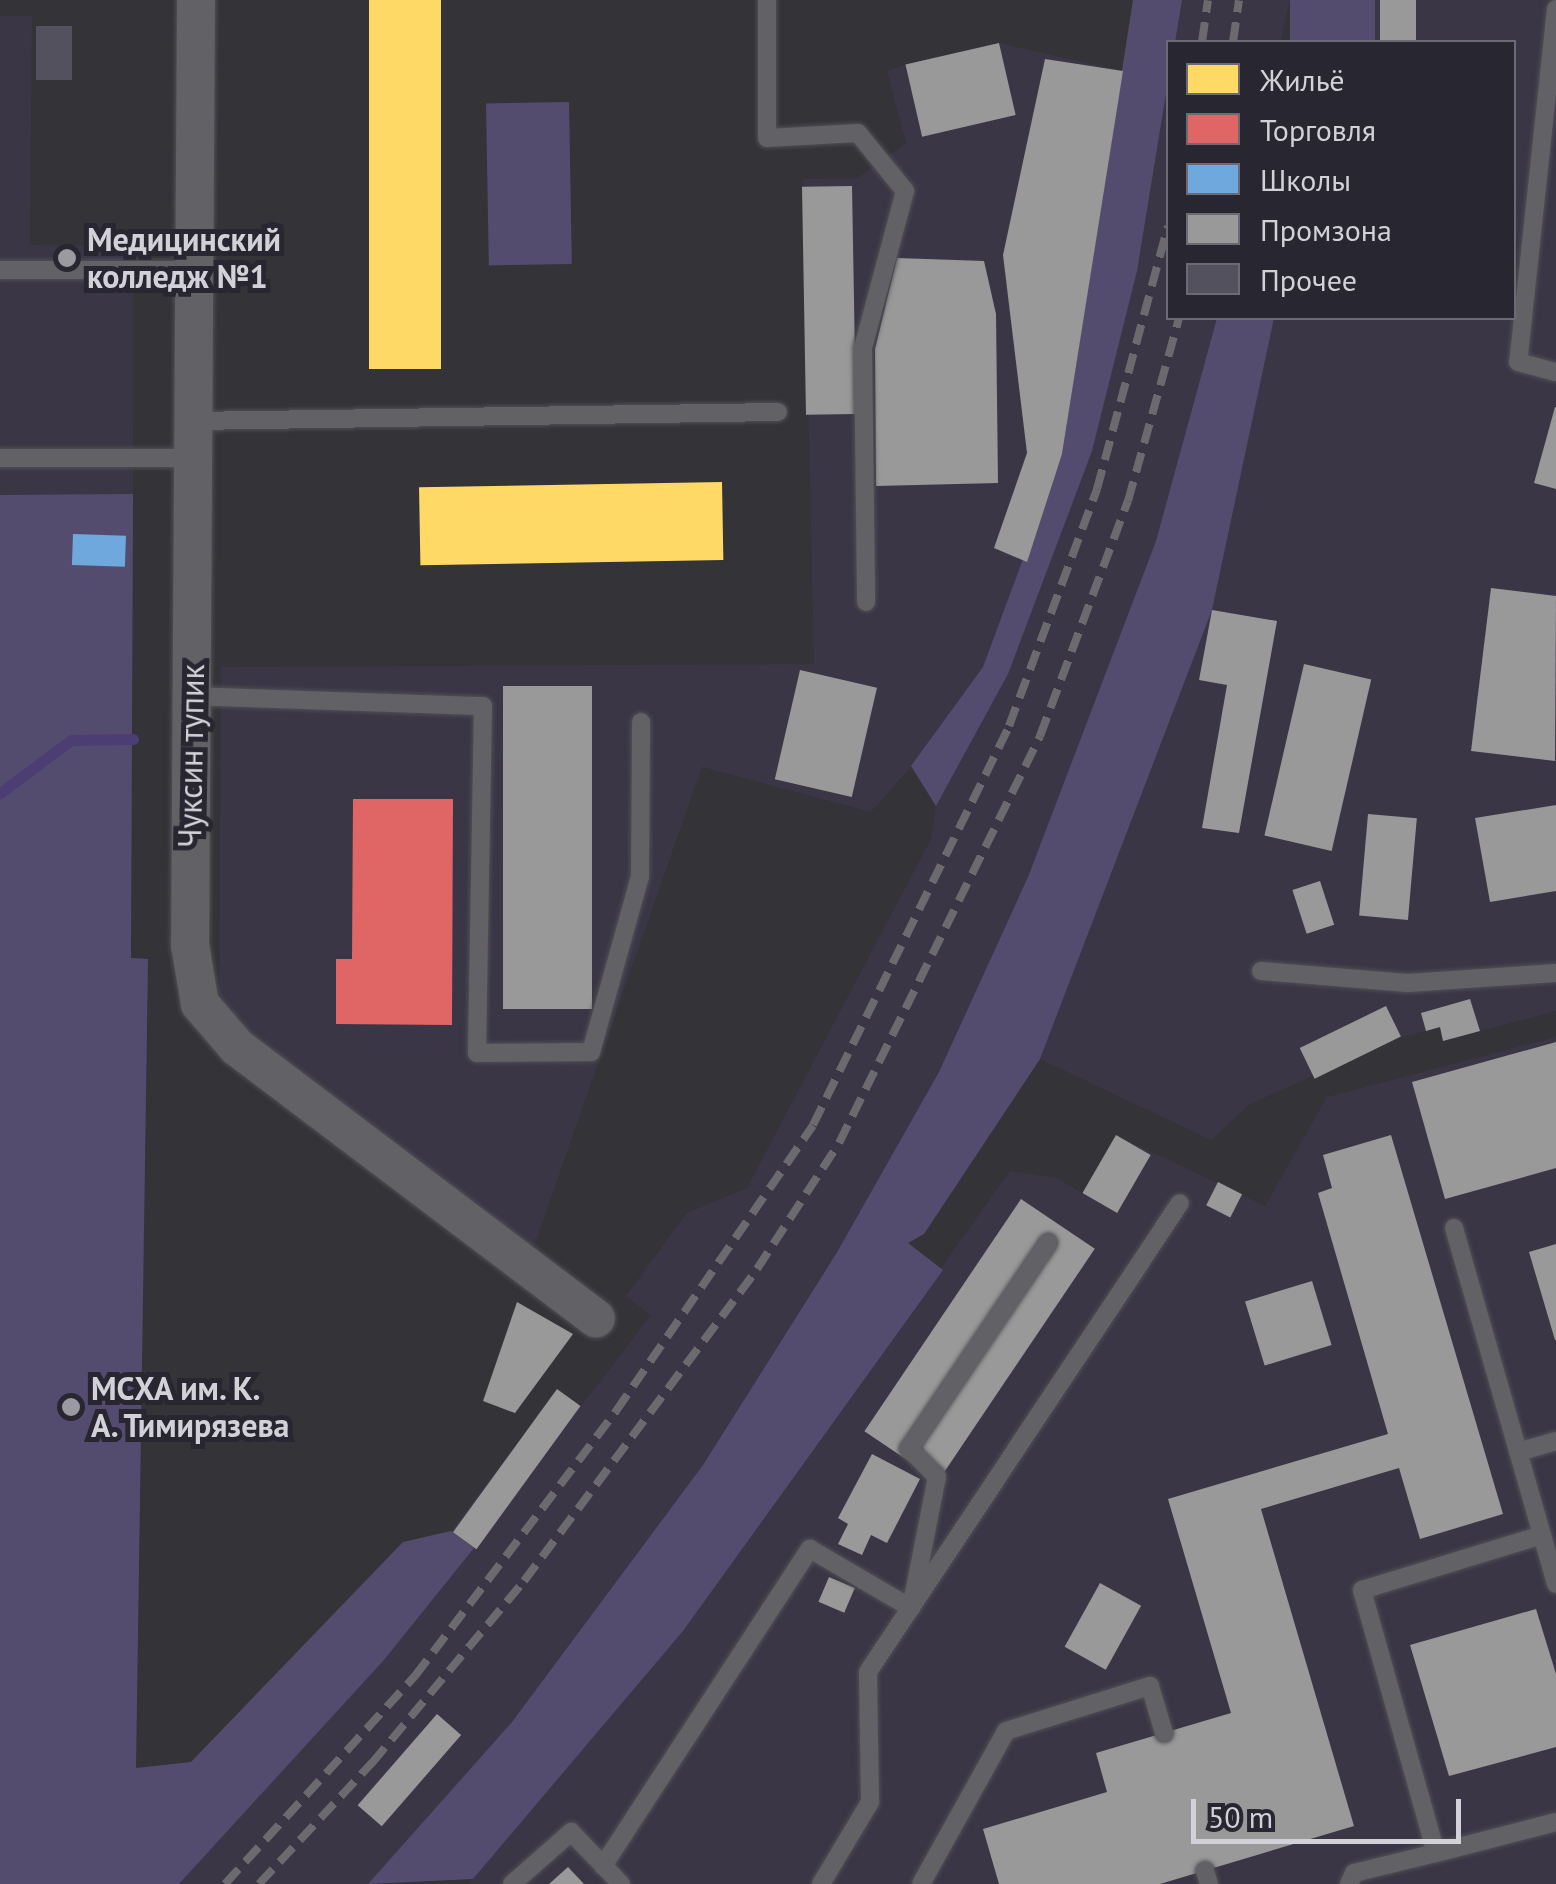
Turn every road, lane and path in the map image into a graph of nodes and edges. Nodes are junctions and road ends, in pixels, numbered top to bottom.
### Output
1 (196, 0) edge
2 (767, 0) edge
3 (1556, 10) edge
4 (0, 270) edge
5 (194, 270) junction
6 (1556, 372) edge
7 (778, 412) dead end
8 (192, 440) junction
9 (0, 458) edge
10 (866, 602) dead end
11 (192, 696) junction
12 (641, 722) dead end
13 (1261, 971) dead end
14 (1556, 973) edge
15 (1180, 1204) dead end
16 (1454, 1228) dead end
17 (1048, 1242) dead end
18 (596, 1319) dead end
19 (1556, 1441) edge
20 (1518, 1452) junction
21 (1542, 1535) junction
22 (1556, 1584) edge
23 (911, 1608) junction
24 (1164, 1733) dead end
25 (1556, 1822) edge
26 (1436, 1853) junction
27 (603, 1866) junction
28 (512, 1884) edge
29 (621, 1884) edge
30 (821, 1884) edge
31 (921, 1884) edge
32 (1349, 1884) edge

1 - 5 street, Чуксин тупик
2 - 10 lane
3 - 6 lane
4 - 5 lane
5 - 8 street, Чуксин тупик
7 - 8 lane
8 - 9 lane
8 - 11 street, Чуксин тупик
11 - 12 lane
11 - 18 street, Чуксин тупик
13 - 14 lane
15 - 23 lane
16 - 20 lane
17 - 23 lane
19 - 20 lane
20 - 21 lane
21 - 22 lane
21 - 26 lane
23 - 27 lane
23 - 30 lane
24 - 31 lane
25 - 26 lane
26 - 32 lane
27 - 28 lane
27 - 29 lane

